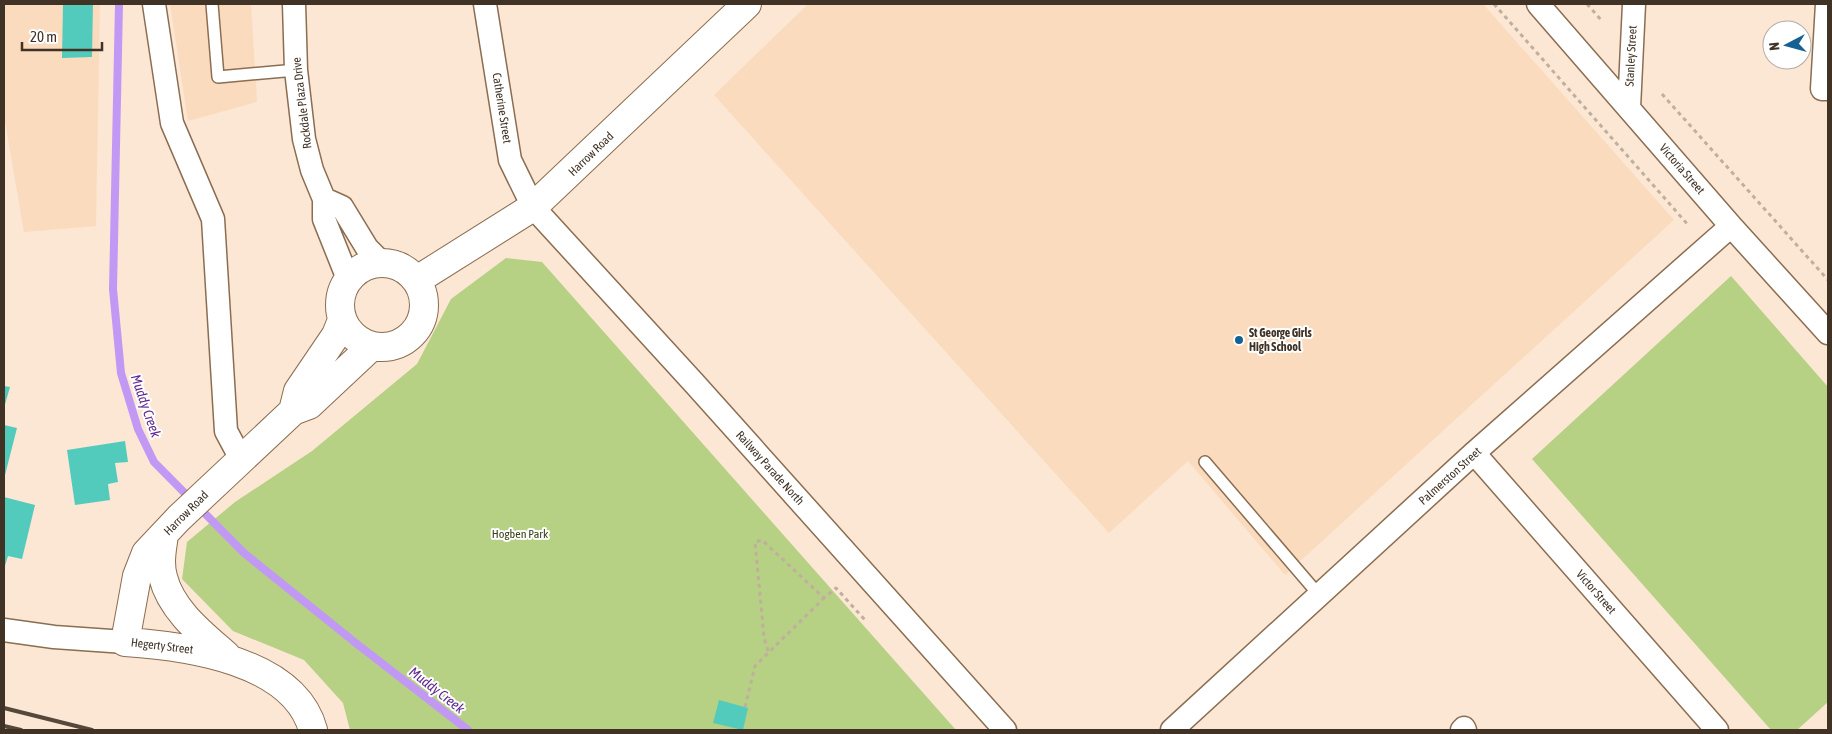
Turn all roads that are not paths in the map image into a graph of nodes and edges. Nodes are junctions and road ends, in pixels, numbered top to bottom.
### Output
1 (154, 4) edge
2 (212, 4) edge
3 (294, 4) edge
4 (485, 4) edge
5 (747, 4) edge
6 (1538, 4) edge
7 (1634, 4) edge
8 (1827, 4) edge
9 (296, 70) junction
10 (1828, 89) edge
11 (1629, 108) junction
12 (324, 200) junction
13 (534, 208) junction
14 (1731, 226) junction
15 (381, 262) junction
16 (348, 279) junction
17 (417, 280) junction
18 (342, 320) junction
19 (1828, 333) edge
20 (372, 346) junction
21 (293, 411) junction
22 (1474, 453) junction
23 (242, 459) junction
24 (1205, 462) dead end
25 (172, 526) junction
26 (1319, 595) junction
27 (4, 630) edge
28 (125, 642) junction
29 (231, 660) junction
30 (308, 719) edge
31 (1005, 730) edge
32 (1172, 730) edge
33 (1717, 730) edge

1 - 23 street
2 - 9 lane
3 - 9 street, Rockdale Plaza Drive
4 - 13 street, Catherine Street
5 - 13 main road, Harrow Road
6 - 11 street, Victoria Street
7 - 11 street, Stanley Street
8 - 10 street
9 - 12 street, Rockdale Plaza Drive
11 - 14 street, Victoria Street
12 - 15 street
12 - 16 street, Rockdale Plaza Drive
13 - 17 main road, Harrow Road
13 - 31 street, Railway Parade North
14 - 19 street, Victoria Street
14 - 22 street, Palmerston Street
15 - 16 main road
15 - 17 main road
16 - 18 main road
17 - 20 main road
18 - 20 main road
18 - 21 main road, Harrow Road
20 - 21 main road, Harrow Road
21 - 23 main road, Harrow Road
22 - 26 street, Palmerston Street
22 - 33 street, Victor Street
23 - 25 main road, Harrow Road
24 - 26 lane
25 - 28 main road, Harrow Road
25 - 29 main road
26 - 32 street, Palmerston Street
27 - 28 street, Hegerty Street
28 - 29 main road, Hegerty Street
29 - 30 main road, Hegerty Street

